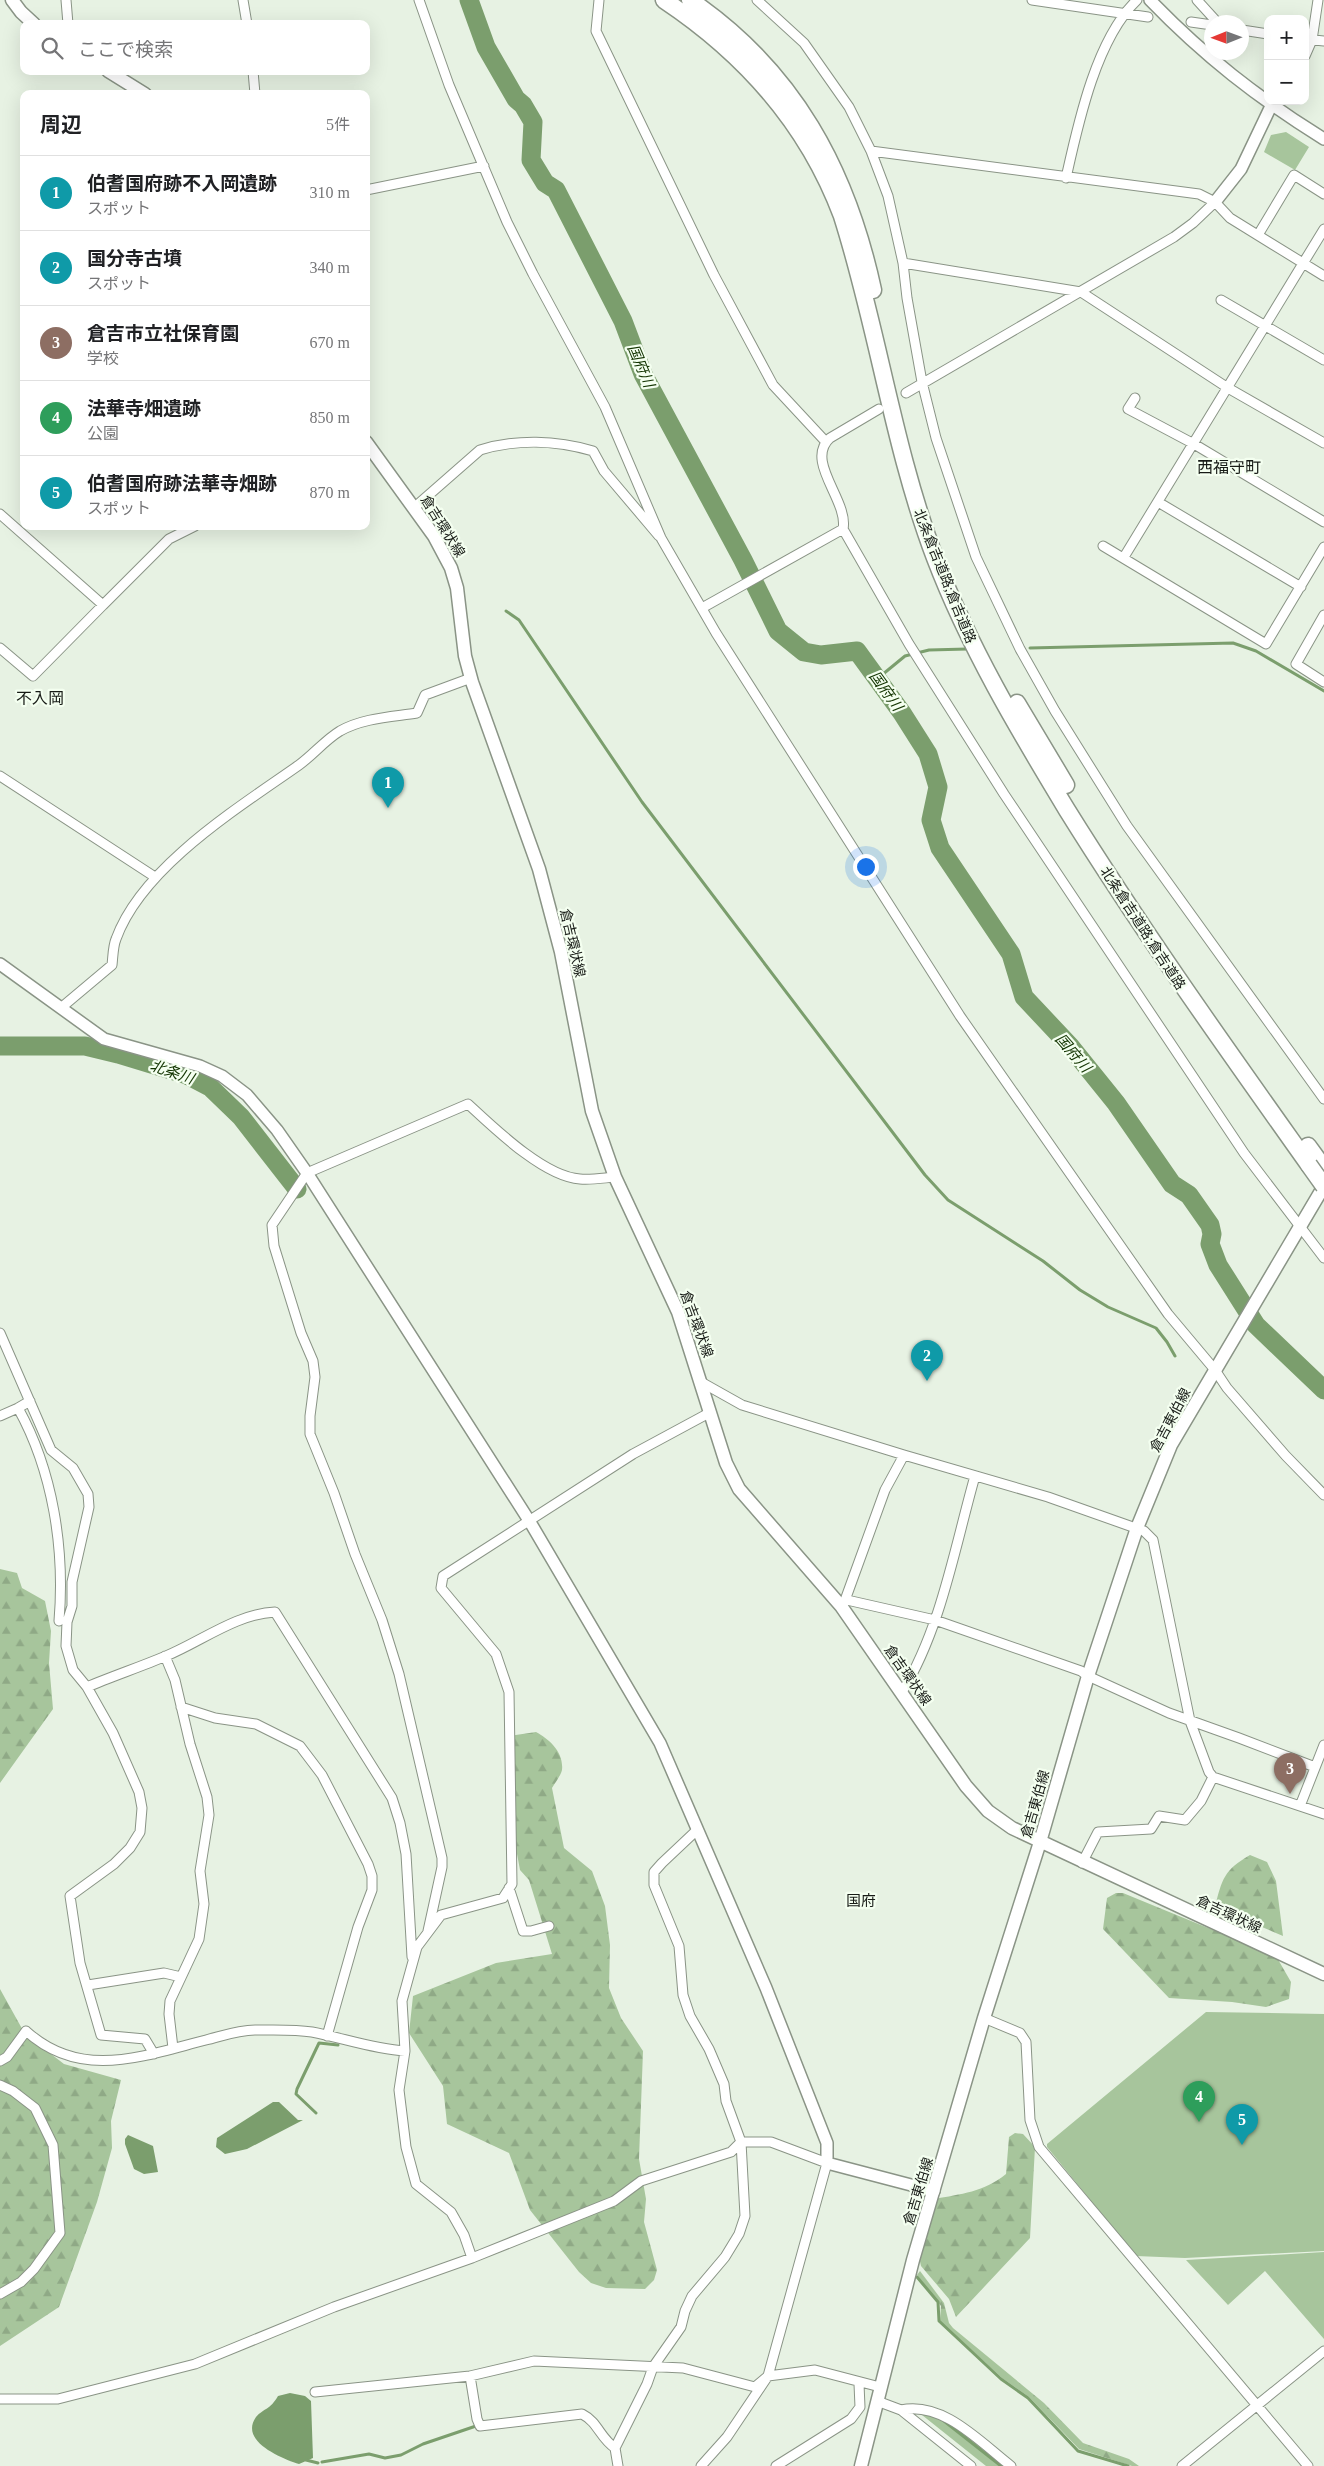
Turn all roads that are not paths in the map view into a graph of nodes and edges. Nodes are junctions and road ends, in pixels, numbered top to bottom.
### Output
1 (12, 0) edge
2 (66, 0) edge
3 (243, 0) edge
4 (419, 0) edge
5 (599, 0) edge
6 (664, 0) edge
7 (690, 0) edge
8 (757, 0) edge
9 (1032, 0) edge
10 (1137, 0) edge
11 (1150, 0) edge
12 (1197, 0) edge
13 (1318, 0) edge
14 (1124, 13) junction
15 (1211, 15) edge
16 (1148, 17) dead end
17 (29, 20) edge
18 (68, 20) edge
19 (246, 20) edge
20 (1191, 22) dead end
21 (1204, 24) edge
22 (1249, 31) edge
23 (1264, 33) edge
24 (1309, 39) edge
25 (1324, 41) edge
26 (114, 75) edge
27 (254, 75) edge
28 (138, 90) edge
29 (255, 90) edge
30 (1264, 98) edge
31 (1272, 105) edge
32 (1273, 105) edge
33 (1324, 139) edge
34 (871, 151) junction
35 (484, 166) junction
36 (1066, 178) junction
37 (370, 189) edge
38 (1324, 194) edge
39 (1215, 202) junction
40 (1324, 229) edge
41 (1258, 235) junction
42 (903, 263) junction
43 (1304, 264) junction
44 (1324, 276) edge
45 (1081, 292) junction
46 (1221, 300) dead end
47 (1264, 324) junction
48 (1324, 360) edge
49 (922, 382) junction
50 (1228, 388) junction
51 (906, 393) dead end
52 (1135, 398) dead end
53 (879, 409) dead end
54 (826, 442) junction
55 (1324, 443) edge
56 (1194, 444) junction
57 (370, 447) edge
58 (1158, 502) junction
59 (415, 507) junction
60 (0, 514) edge
61 (1324, 522) edge
62 (187, 530) edge
63 (840, 532) junction
64 (661, 538) junction
65 (1103, 546) dead end
66 (1324, 547) edge
67 (1124, 557) junction
68 (1301, 587) junction
69 (103, 605) junction
70 (702, 608) junction
71 (1323, 620) edge
72 (0, 648) edge
73 (471, 678) junction
74 (1324, 682) edge
75 (0, 776) edge
76 (155, 877) junction
77 (0, 964) edge
78 (62, 1007) junction
79 (1324, 1099) edge
80 (1316, 1163) edge
81 (307, 1173) junction
82 (615, 1177) junction
83 (1324, 1186) edge
84 (1300, 1226) junction
85 (1324, 1258) edge
86 (0, 1334) edge
87 (1215, 1370) junction
88 (701, 1382) junction
89 (30, 1401) junction
90 (18, 1408) junction
91 (709, 1413) junction
92 (0, 1416) edge
93 (904, 1456) junction
94 (975, 1476) junction
95 (1324, 1495) edge
96 (530, 1522) junction
97 (1137, 1528) junction
98 (844, 1603) junction
99 (935, 1620) junction
100 (59, 1621) dead end
101 (165, 1656) junction
102 (1088, 1676) junction
103 (87, 1687) junction
104 (902, 1692) junction
105 (181, 1706) junction
106 (1190, 1721) junction
107 (1324, 1745) edge
108 (1315, 1767) junction
109 (1213, 1777) junction
110 (1300, 1806) junction
111 (1324, 1814) edge
112 (697, 1830) junction
113 (1040, 1842) junction
114 (1082, 1863) junction
115 (509, 1888) junction
116 (549, 1926) dead end
117 (428, 1931) junction
118 (412, 1962) junction
119 (1324, 1974) edge
120 (181, 1977) junction
121 (88, 1985) junction
122 (984, 2018) junction
123 (327, 2036) junction
124 (173, 2048) junction
125 (405, 2051) junction
126 (154, 2054) junction
127 (0, 2061) edge
128 (0, 2085) edge
129 (741, 2142) junction
130 (827, 2163) junction
131 (934, 2191) junction
132 (472, 2258) junction
133 (0, 2294) edge
134 (1324, 2350) edge
135 (653, 2368) junction
136 (470, 2376) junction
137 (768, 2376) junction
138 (859, 2384) junction
139 (880, 2387) junction
140 (315, 2392) dead end
141 (0, 2399) edge
142 (877, 2401) junction
143 (1257, 2404) junction
144 (901, 2410) junction
145 (615, 2448) junction
146 (618, 2466) edge
147 (701, 2466) edge
148 (776, 2466) edge
149 (861, 2466) edge
150 (972, 2466) edge
151 (1011, 2466) edge
152 (1182, 2466) edge
153 (1308, 2466) edge

1 - 17 main road
2 - 18 street
3 - 19 street
4 - 35 street
5 - 54 street
6 - 80 highway, 北条倉吉道路;倉吉道路
7 - 80 highway, 北条倉吉道路;倉吉道路
8 - 34 street
9 - 14 street
10 - 14 street
11 - 30 street
12 - 15 street
13 - 24 street
14 - 16 street
14 - 36 street
20 - 21 street
22 - 23 street
24 - 25 street
26 - 28 main road
27 - 29 street
31 - 39 street
32 - 33 street
34 - 36 street
34 - 42 street
35 - 37 street
35 - 64 street
36 - 39 street
38 - 41 street
39 - 41 street
39 - 45 street
40 - 43 street
41 - 43 street
42 - 45 street
42 - 49 street
43 - 44 street
43 - 47 street
45 - 49 street
45 - 50 street
46 - 47 street
47 - 48 street
47 - 50 street
49 - 51 street
49 - 79 street
50 - 55 street
50 - 56 street
52 - 56 street
53 - 54 street
54 - 63 street
56 - 58 street
56 - 61 street
57 - 59 main road, 倉吉環状線
58 - 67 street
58 - 68 street
59 - 64 street
59 - 73 main road, 倉吉環状線
60 - 69 street
62 - 69 street
63 - 70 street
63 - 84 street
64 - 70 street
65 - 67 street
66 - 68 street
67 - 68 street
69 - 72 street
70 - 87 street
71 - 74 street
73 - 76 street
73 - 82 main road, 倉吉環状線
75 - 76 street
76 - 78 street
77 - 78 street
78 - 81 street
80 - 83 highway, 北条倉吉道路;倉吉道路, bridge
81 - 82 street
81 - 96 street
81 - 117 street
82 - 88 main road, 倉吉環状線
83 - 84 main road, 倉吉東伯線
84 - 85 street
84 - 87 main road, 倉吉東伯線
86 - 89 street
87 - 95 street
87 - 97 main road, 倉吉東伯線
88 - 91 main road, 倉吉環状線
88 - 93 street
89 - 90 street
89 - 103 street
90 - 92 street
90 - 100 street
91 - 96 street
91 - 98 main road, 倉吉環状線
93 - 94 street
93 - 98 street
94 - 97 street
94 - 99 street
96 - 112 street
96 - 115 street
97 - 102 main road, 倉吉東伯線
97 - 106 street
98 - 99 street
98 - 104 main road, 倉吉環状線
99 - 102 street
99 - 104 street
101 - 103 street
101 - 105 street
101 - 118 street
102 - 106 street
102 - 113 main road, 倉吉東伯線
103 - 121 street
104 - 113 main road, 倉吉環状線
105 - 120 street
105 - 123 street
106 - 108 street
106 - 109 street
107 - 108 street
108 - 110 street
109 - 110 street
109 - 114 street
110 - 111 street
112 - 129 street
112 - 130 street
113 - 114 main road, 倉吉環状線
113 - 122 main road, 倉吉東伯線
114 - 119 main road, 倉吉環状線
115 - 116 street
115 - 117 street
117 - 118 street
118 - 125 street
120 - 121 street
120 - 124 street
121 - 126 street
122 - 131 main road, 倉吉東伯線
122 - 143 street
123 - 124 street
123 - 125 street
124 - 126 street
125 - 132 street
126 - 127 street
128 - 133 street
129 - 130 street
129 - 132 street
129 - 135 street
130 - 131 street
130 - 137 street
131 - 139 main road, 倉吉東伯線
132 - 141 street
134 - 143 street
135 - 136 street
135 - 137 street
135 - 145 street
136 - 140 street
136 - 145 street
137 - 138 street
137 - 147 street
138 - 139 street
138 - 148 street
139 - 142 main road, 倉吉東伯線
142 - 144 street
142 - 149 main road, 倉吉東伯線
143 - 152 street
143 - 153 street
144 - 150 street
144 - 151 street
145 - 146 street

